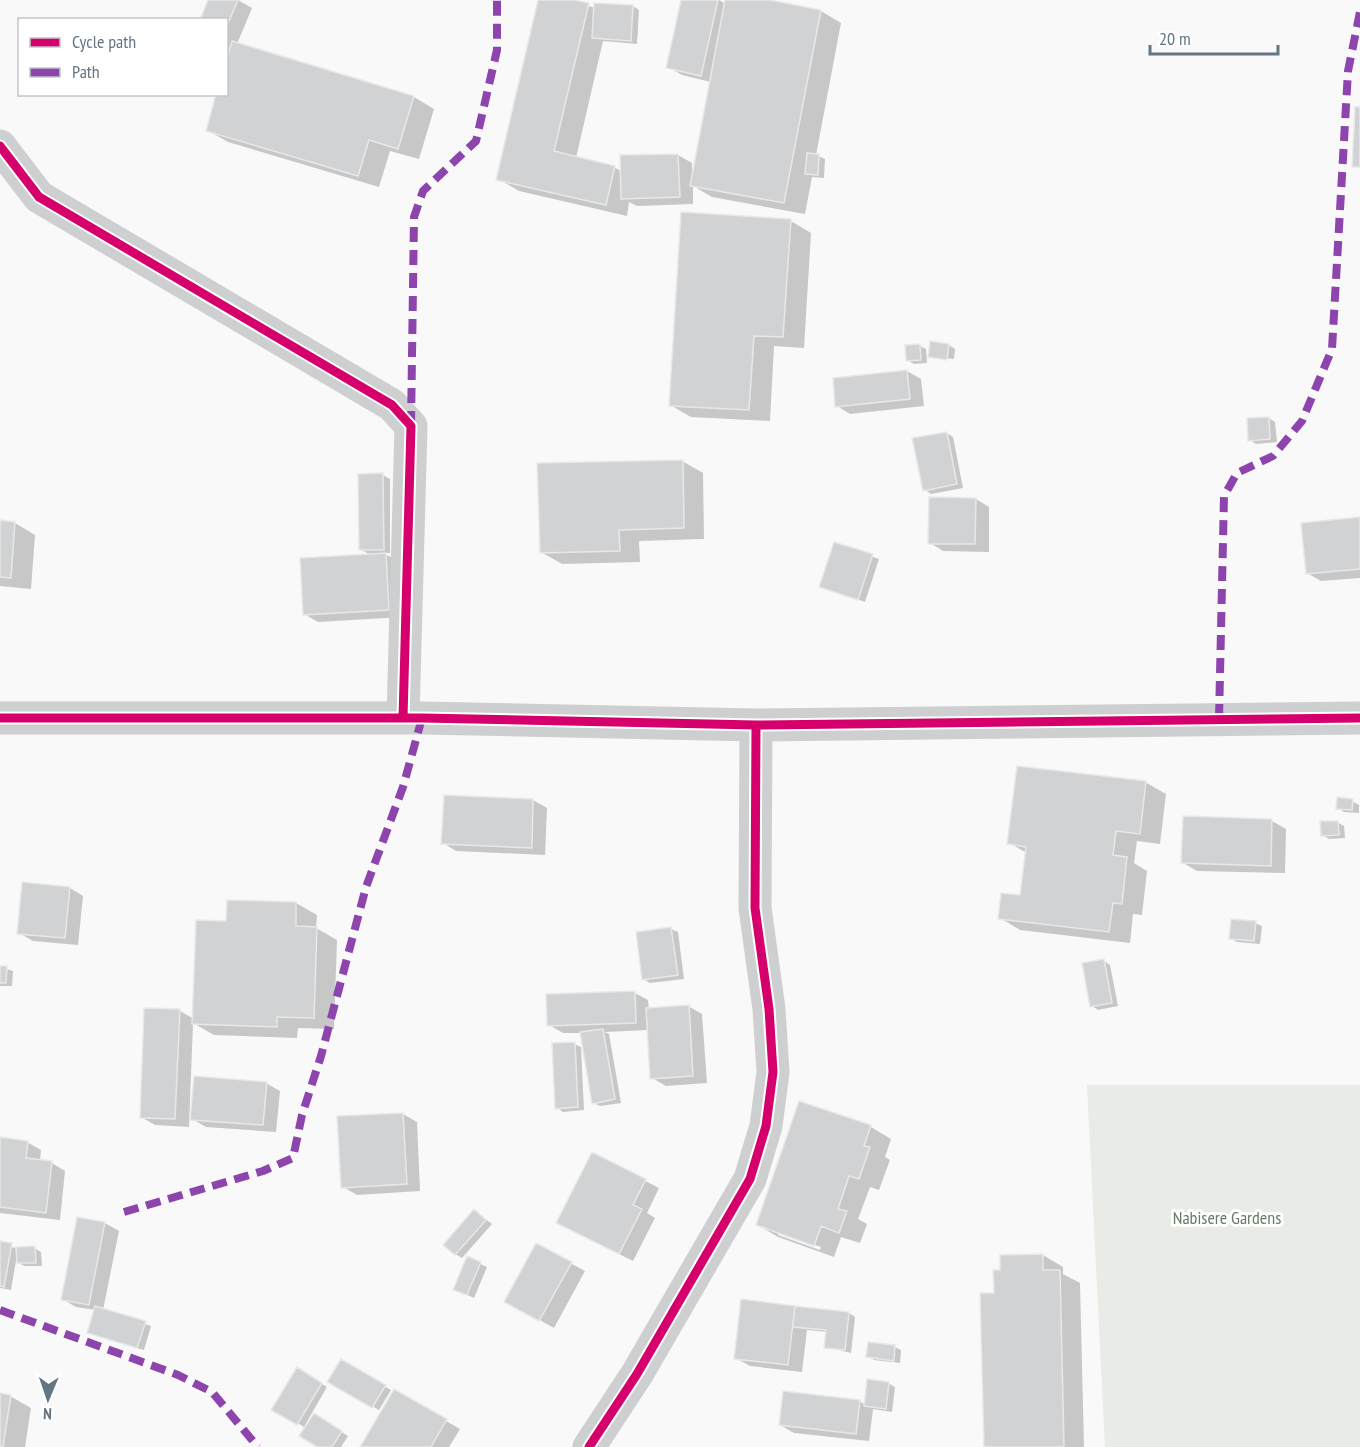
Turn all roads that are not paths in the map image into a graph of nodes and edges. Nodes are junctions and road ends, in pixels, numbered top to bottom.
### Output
1 (0, 146) edge
2 (0, 718) edge
3 (403, 718) junction
4 (1360, 718) edge
5 (756, 725) junction
6 (589, 1447) edge

1 - 3 street
2 - 3 street
3 - 5 street
4 - 5 street
5 - 6 street

